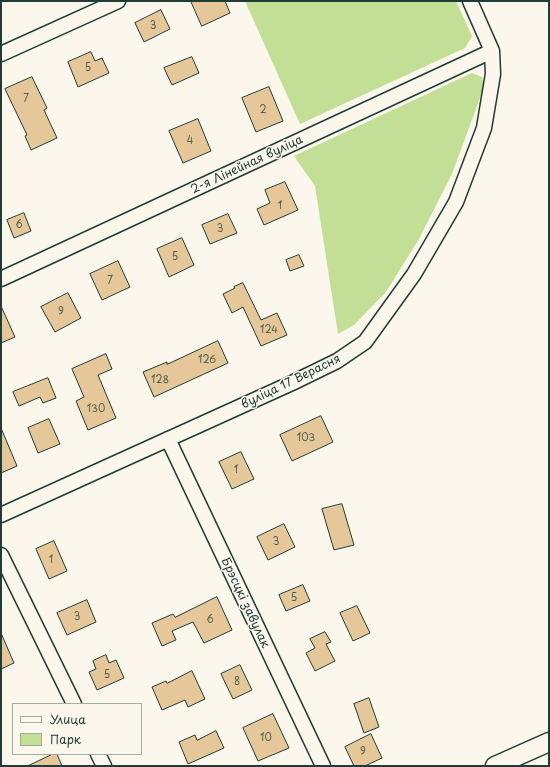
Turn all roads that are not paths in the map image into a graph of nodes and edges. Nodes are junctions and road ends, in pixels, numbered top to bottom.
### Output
1 (118, 1) edge
2 (470, 1) edge
3 (492, 51) junction
4 (1, 54) edge
5 (1, 279) edge
6 (168, 439) junction
7 (1, 515) edge
8 (1, 555) edge
9 (74, 703) edge
10 (549, 742) edge
11 (98, 755) edge
12 (104, 766) edge
13 (323, 766) edge
14 (495, 766) edge

1 - 4 street
2 - 3 street, вуліца 17 Верасня
3 - 5 street, 2-я Лінейная вуліца
3 - 6 street, вуліца 17 Верасня
6 - 7 street, вуліца 17 Верасня
6 - 13 street, Брэсцкі завулак
8 - 9 street
10 - 14 street
11 - 12 street

